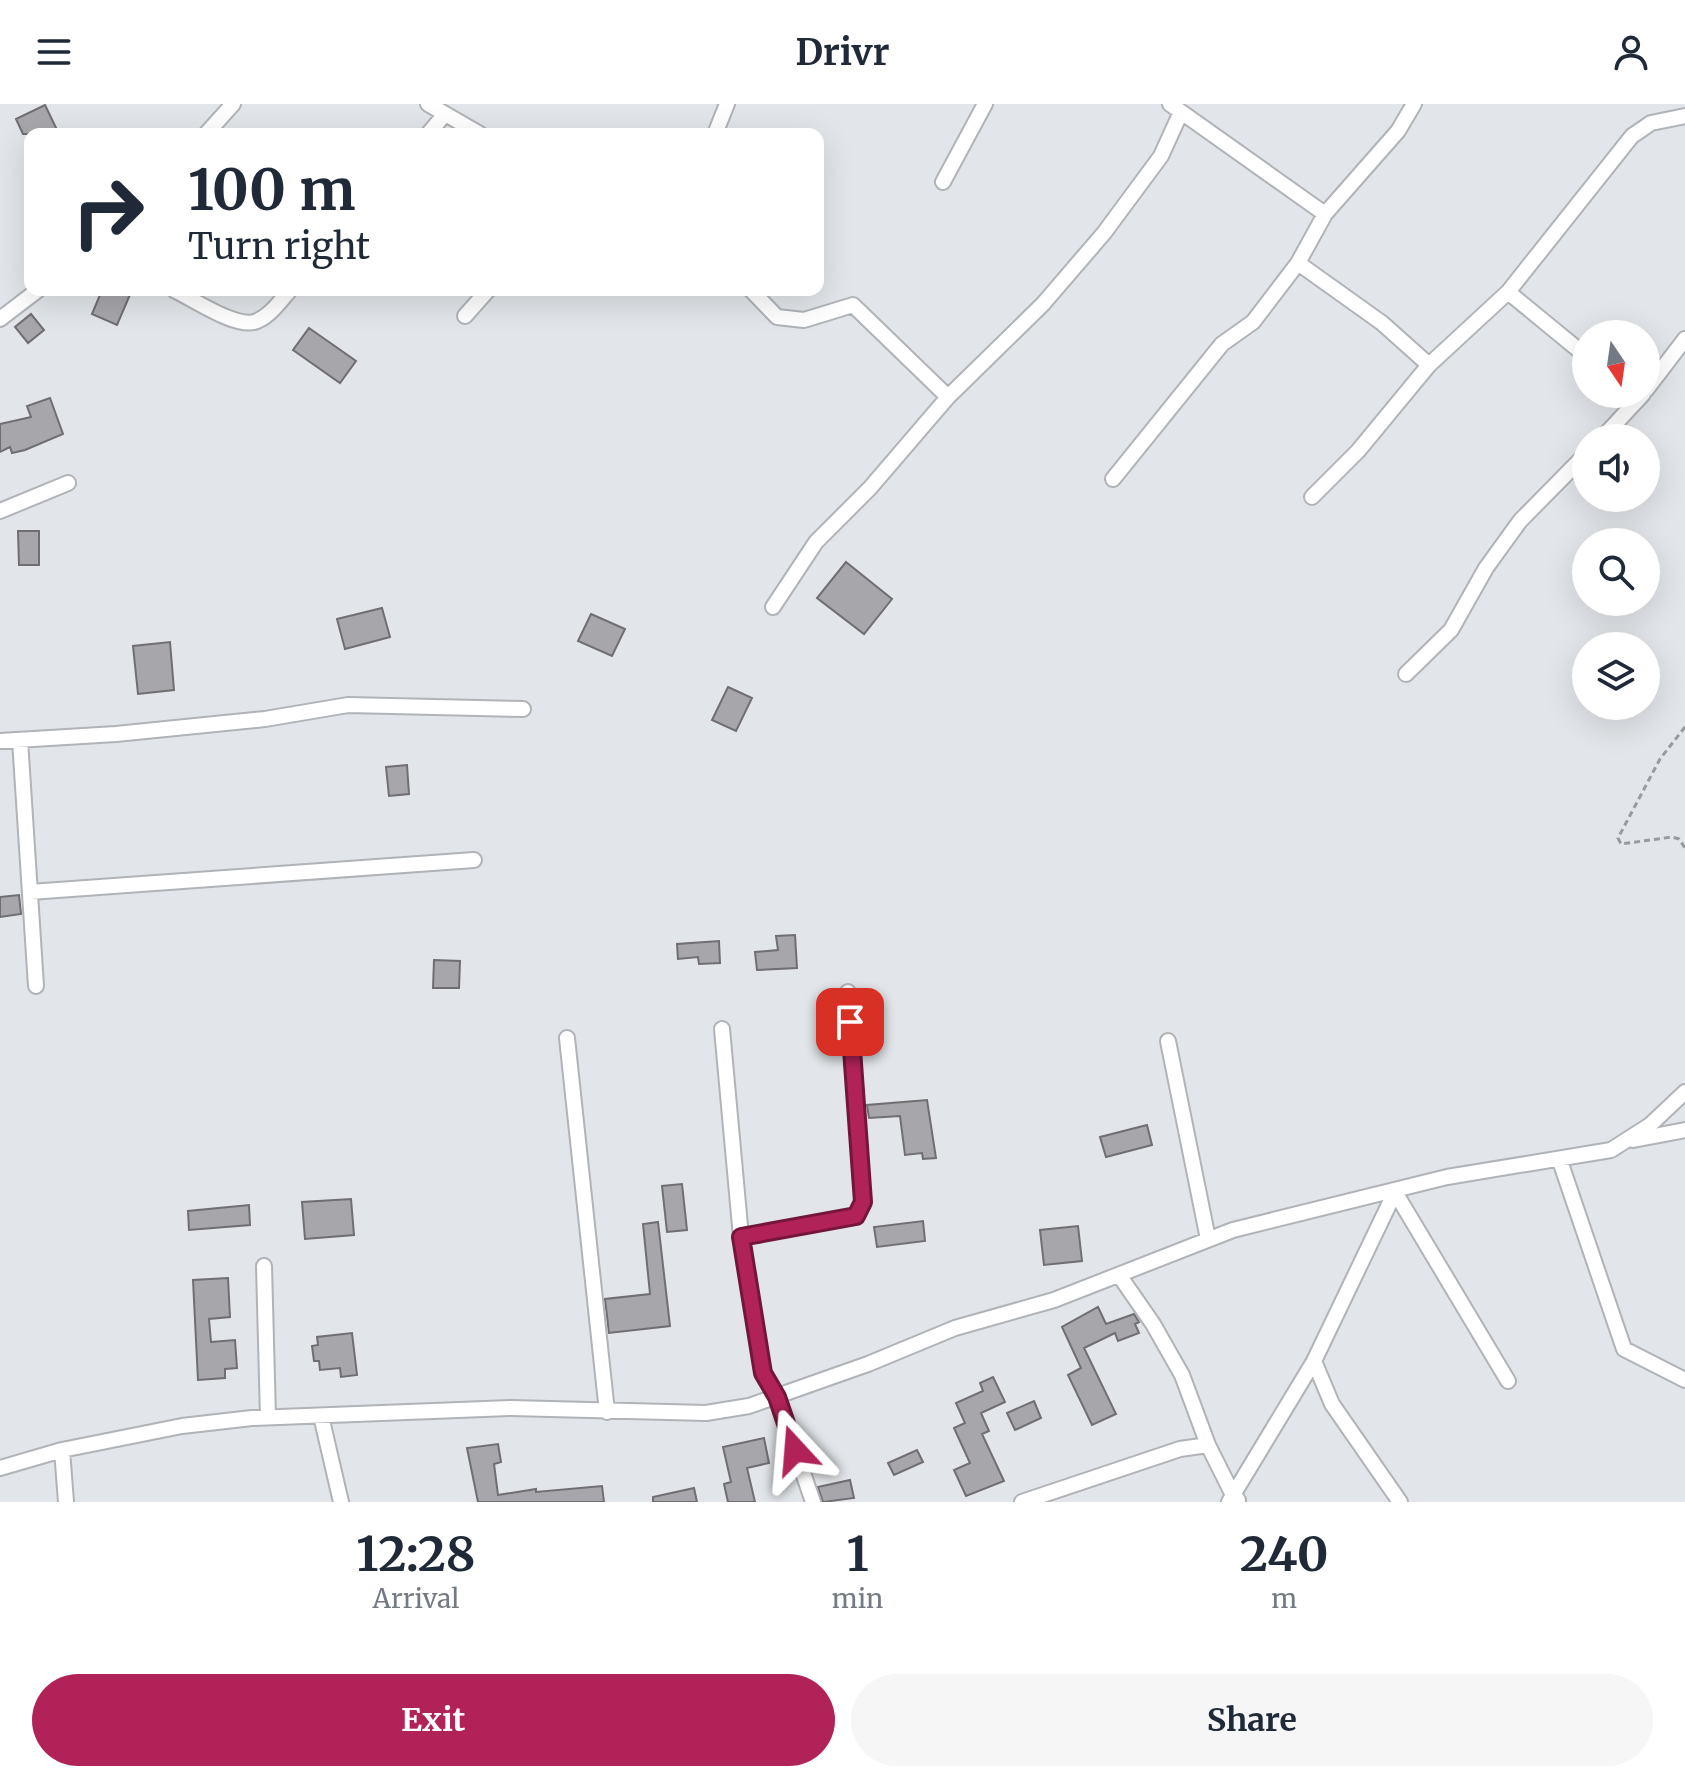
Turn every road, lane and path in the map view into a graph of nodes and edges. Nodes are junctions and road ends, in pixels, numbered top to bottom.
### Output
1 (233, 104) edge
2 (428, 104) edge
3 (727, 104) edge
4 (985, 104) edge
5 (1414, 104) edge
6 (1176, 108) edge
7 (445, 114) junction
8 (1685, 116) edge
9 (211, 128) edge
10 (433, 128) edge
11 (470, 128) edge
12 (717, 128) edge
13 (943, 182) dead end
14 (1325, 214) junction
15 (1298, 263) junction
16 (1508, 292) junction
17 (30, 296) edge
18 (186, 296) edge
19 (284, 296) edge
20 (483, 296) edge
21 (757, 296) edge
22 (465, 316) dead end
23 (0, 319) edge
24 (1685, 339) edge
25 (1572, 345) edge
26 (1429, 365) junction
27 (1660, 369) edge
28 (948, 397) junction
29 (1628, 408) edge
30 (1614, 424) edge
31 (1572, 468) edge
32 (1113, 479) dead end
33 (68, 483) dead end
34 (1312, 497) dead end
35 (0, 511) edge
36 (773, 607) dead end
37 (1406, 674) dead end
38 (523, 709) dead end
39 (1685, 727) edge
40 (20, 740) junction
41 (0, 741) edge
42 (1685, 848) edge
43 (474, 860) dead end
44 (30, 892) junction
45 (36, 986) dead end
46 (848, 992) dead end
47 (722, 1029) dead end
48 (567, 1038) dead end
49 (1168, 1041) dead end
50 (1685, 1092) edge
51 (1685, 1130) edge
52 (1629, 1141) junction
53 (1560, 1161) junction
54 (1395, 1192) junction
55 (741, 1237) junction
56 (1208, 1239) junction
57 (264, 1266) dead end
58 (1119, 1275) junction
59 (1314, 1361) junction
60 (1685, 1380) edge
61 (1508, 1381) dead end
62 (777, 1397) junction
63 (607, 1412) junction
64 (321, 1416) junction
65 (268, 1417) junction
66 (1208, 1445) junction
67 (62, 1450) junction
68 (0, 1468) edge
69 (1234, 1500) edge
70 (66, 1502) edge
71 (341, 1502) edge
72 (813, 1502) edge
73 (1022, 1502) edge
74 (1400, 1502) edge

1 - 9 street
2 - 7 street
3 - 12 street
4 - 13 street
5 - 14 street
6 - 14 street
6 - 28 street
7 - 10 street
7 - 11 street
8 - 16 street
14 - 15 street
15 - 26 street
15 - 32 street
16 - 25 street
16 - 26 street
17 - 23 street
18 - 19 street
20 - 22 street
21 - 28 street
24 - 27 street
26 - 34 street
28 - 36 street
29 - 30 street
31 - 37 street
33 - 35 street
38 - 40 street
39 - 42 path
40 - 41 street
40 - 44 street
43 - 44 street
44 - 45 street
46 - 55 street
47 - 55 street
48 - 63 street
49 - 56 street
50 - 52 street
51 - 52 street
52 - 53 street
53 - 54 street
53 - 60 street
54 - 56 street
54 - 59 street
54 - 61 street
55 - 62 street
56 - 58 street
57 - 65 street
58 - 62 street
58 - 66 street
59 - 69 street
59 - 74 street
62 - 63 street
62 - 72 street
63 - 64 street
64 - 65 street
64 - 71 street
65 - 67 street
66 - 69 street
66 - 73 street
67 - 68 street
67 - 70 street

